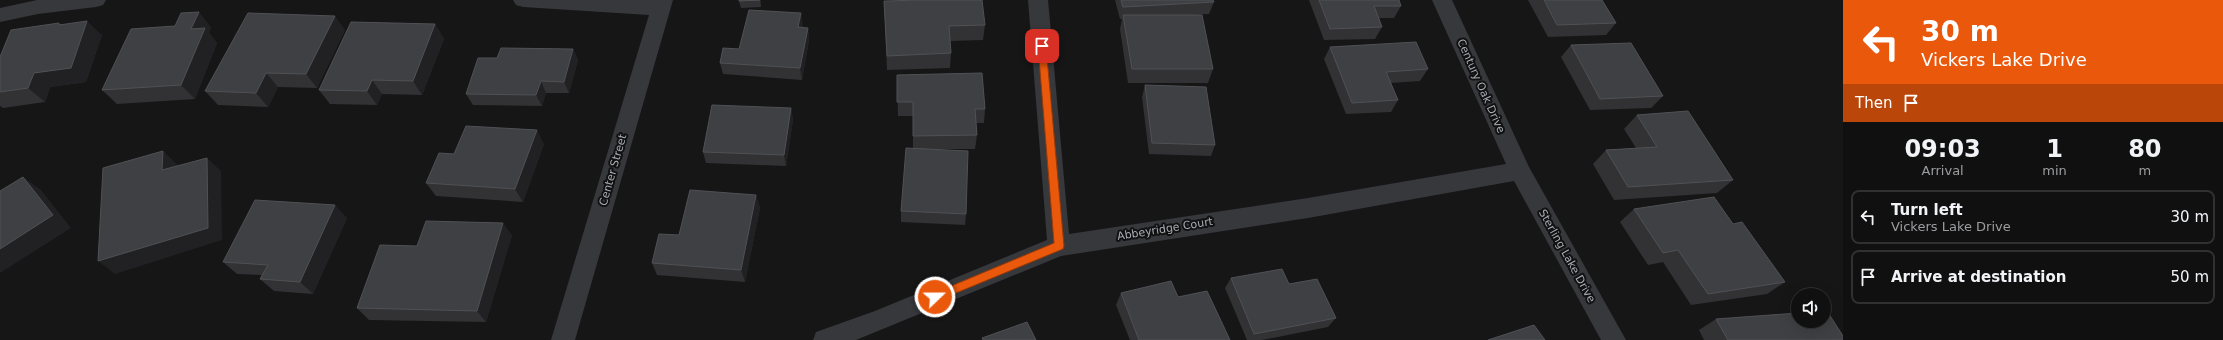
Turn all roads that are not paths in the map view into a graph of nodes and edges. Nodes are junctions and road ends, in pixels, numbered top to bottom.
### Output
1 (96, 0) edge
2 (523, 0) edge
3 (1038, 0) edge
4 (1442, 0) edge
5 (662, 4) edge
6 (0, 15) edge
7 (1520, 172) junction
8 (1059, 246) junction
9 (563, 340) edge
10 (825, 340) edge
11 (1614, 340) edge

1 - 6 street
2 - 5 street
3 - 8 street
4 - 7 street, Century Oak Drive
5 - 9 street, Center Street
7 - 8 street, Abbeyridge Court
7 - 11 street, Sterling Lake Drive
8 - 10 street, Abbeyridge Court

